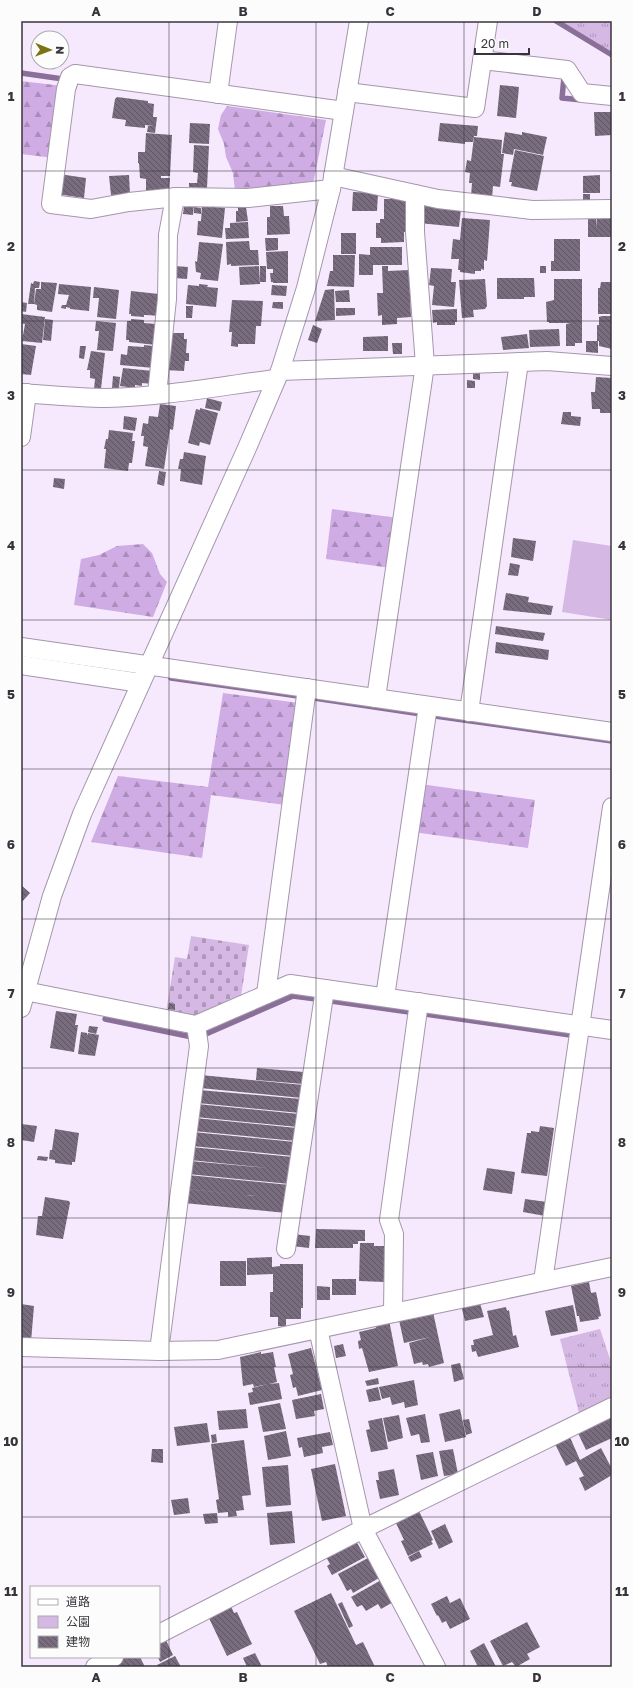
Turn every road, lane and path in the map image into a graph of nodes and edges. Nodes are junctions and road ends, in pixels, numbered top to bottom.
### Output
1 (228, 21) edge
2 (360, 21) edge
3 (488, 21) edge
4 (482, 60) junction
5 (347, 92) junction
6 (218, 94) junction
7 (612, 96) edge
8 (344, 111) junction
9 (332, 182) junction
10 (415, 194) junction
11 (175, 197) junction
12 (612, 209) edge
13 (519, 362) junction
14 (425, 365) junction
15 (612, 366) edge
16 (278, 375) junction
17 (24, 393) edge
18 (157, 394) junction
19 (21, 437) edge
20 (21, 647) edge
21 (21, 665) edge
22 (149, 665) junction
23 (141, 683) junction
24 (307, 688) junction
25 (376, 698) junction
26 (428, 706) junction
27 (469, 712) junction
28 (612, 732) edge
29 (612, 807) edge
30 (325, 989) junction
31 (266, 994) junction
32 (22, 995) edge
33 (385, 997) junction
34 (418, 1002) junction
35 (196, 1025) junction
36 (580, 1025) junction
37 (612, 1030) edge
38 (286, 1249) dead end
39 (612, 1267) edge
40 (543, 1281) junction
41 (393, 1313) junction
42 (318, 1329) junction
43 (21, 1347) edge
44 (159, 1351) junction
45 (612, 1406) edge
46 (363, 1529) junction
47 (160, 1633) edge
48 (112, 1658) edge
49 (95, 1667) edge
50 (436, 1667) edge

1 - 6 street
2 - 5 street
3 - 4 street
4 - 5 street
4 - 7 street
5 - 8 street
6 - 8 street
6 - 11 street
8 - 9 street
9 - 10 street
9 - 11 street
9 - 16 street
10 - 12 street
10 - 14 street
11 - 18 street
13 - 14 street
13 - 15 street
13 - 27 street
14 - 16 street
14 - 25 street
16 - 18 street
16 - 22 street
17 - 18 street
17 - 19 street
20 - 22 street
21 - 23 street
22 - 23 street
22 - 24 street
23 - 32 street
24 - 25 street
24 - 31 street
25 - 26 street
26 - 27 street
26 - 33 street
27 - 28 street
29 - 36 street
30 - 31 street
30 - 33 street
30 - 38 street
31 - 35 street
32 - 35 street
33 - 34 street
34 - 36 street
34 - 41 street
35 - 44 street
36 - 37 street
36 - 40 street
39 - 40 street
40 - 41 street
41 - 42 street
42 - 44 street
42 - 46 street
43 - 44 street
45 - 46 street
46 - 47 street
46 - 50 street
48 - 49 street

